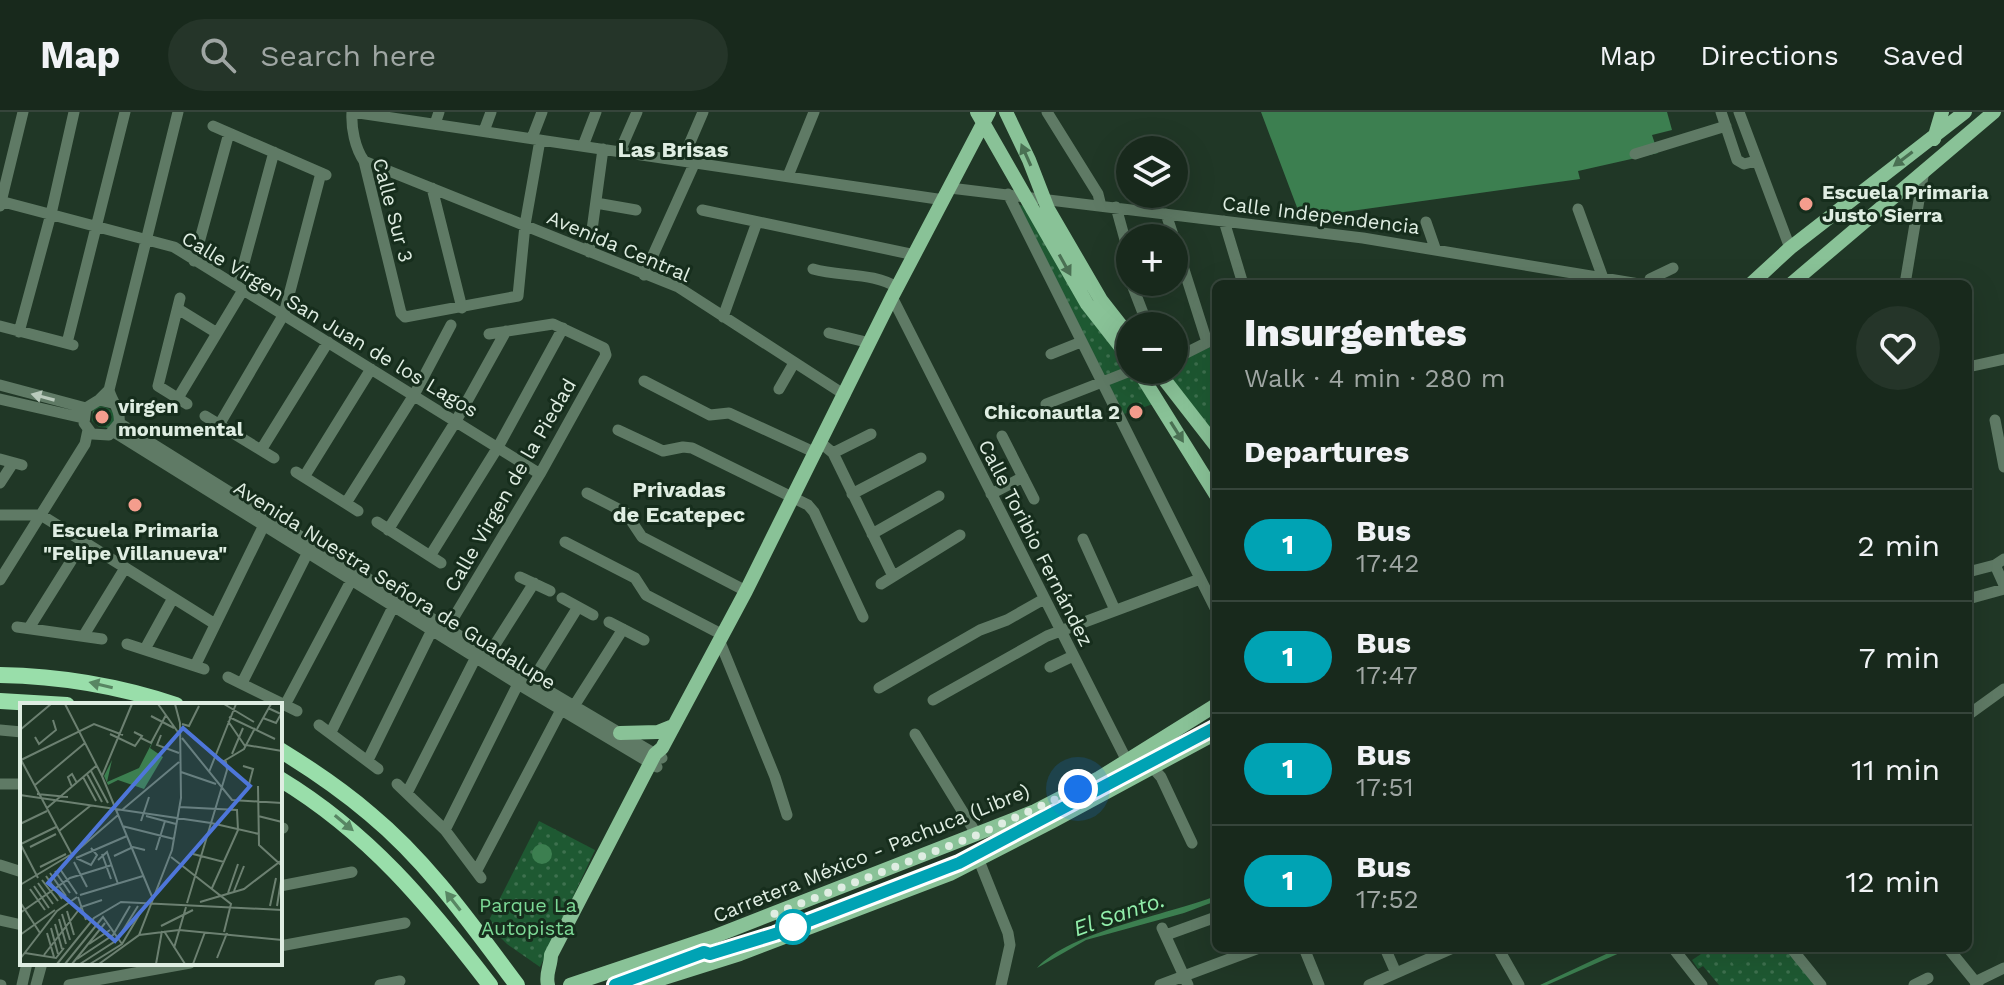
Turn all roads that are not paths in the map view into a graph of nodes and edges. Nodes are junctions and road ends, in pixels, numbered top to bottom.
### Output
1 (23, 112) edge
2 (74, 112) edge
3 (125, 112) edge
4 (178, 112) edge
5 (352, 112) edge
6 (491, 112) edge
7 (542, 112) edge
8 (596, 112) edge
9 (637, 112) edge
10 (703, 112) edge
11 (814, 112) edge
12 (1006, 112) edge
13 (1047, 112) edge
14 (1721, 112) edge
15 (1739, 112) edge
16 (1942, 112) edge
17 (1965, 112) edge
18 (1994, 112) edge
19 (983, 115) edge
20 (437, 118) edge
21 (213, 126) dead end
22 (1726, 126) junction
23 (484, 131) junction
24 (229, 133) junction
25 (1935, 136) junction
26 (536, 139) junction
27 (583, 146) junction
28 (603, 149) junction
29 (620, 151) junction
30 (274, 152) junction
31 (1635, 154) dead end
32 (364, 161) junction
33 (1756, 161) junction
34 (689, 162) junction
35 (1924, 170) junction
36 (788, 176) junction
37 (432, 188) junction
38 (947, 194) junction
39 (1008, 194) junction
40 (1027, 197) junction
41 (1043, 199) junction
42 (0, 203) edge
43 (596, 203) junction
44 (1101, 206) junction
45 (1116, 207) edge
46 (1123, 208) edge
47 (1578, 209) dead end
48 (636, 210) dead end
49 (702, 210) dead end
50 (51, 214) junction
51 (1166, 214) junction
52 (1224, 221) junction
53 (757, 222) junction
54 (1426, 222) dead end
55 (1169, 224) edge
56 (525, 225) junction
57 (98, 226) junction
58 (146, 239) junction
59 (1435, 248) junction
60 (1790, 248) junction
61 (589, 252) junction
62 (915, 255) junction
63 (194, 261) junction
64 (1673, 268) dead end
65 (813, 269) dead end
66 (644, 275) junction
67 (1188, 276) edge
68 (1603, 278) junction
69 (1242, 280) edge
70 (1615, 280) edge
71 (1650, 280) edge
72 (1755, 280) edge
73 (1796, 280) edge
74 (1906, 280) edge
75 (241, 288) junction
76 (895, 292) junction
77 (462, 308) junction
78 (284, 314) junction
79 (723, 317) junction
80 (1116, 319) edge
81 (451, 325) dead end
82 (0, 326) edge
83 (563, 328) junction
84 (506, 331) junction
85 (19, 332) junction
86 (217, 333) junction
87 (829, 333) dead end
88 (489, 334) dead end
89 (1212, 340) edge
90 (1116, 341) edge
91 (328, 342) junction
92 (1081, 342) junction
93 (870, 343) junction
94 (1188, 352) edge
95 (1051, 354) dead end
96 (2004, 359) edge
97 (794, 363) junction
98 (1972, 366) edge
99 (371, 369) junction
100 (1116, 377) edge
101 (644, 381) dead end
102 (1102, 382) junction
103 (1145, 384) edge
104 (1168, 384) edge
105 (0, 385) edge
106 (779, 389) dead end
107 (109, 390) junction
108 (414, 395) junction
109 (845, 395) junction
110 (0, 399) edge
111 (99, 400) junction
112 (112, 403) junction
113 (1046, 404) dead end
114 (205, 416) dead end
115 (1995, 420) dead end
116 (456, 421) junction
117 (88, 423) junction
118 (219, 425) junction
119 (117, 428) junction
120 (618, 430) dead end
121 (871, 434) dead end
122 (1002, 436) dead end
123 (1212, 441) edge
124 (498, 447) junction
125 (819, 448) junction
126 (261, 450) junction
127 (833, 453) junction
128 (274, 458) dead end
129 (921, 458) dead end
130 (0, 459) edge
131 (2004, 467) edge
132 (540, 474) junction
133 (1023, 477) junction
134 (0, 483) edge
135 (1212, 489) edge
136 (587, 493) dead end
137 (852, 494) junction
138 (991, 494) junction
139 (939, 496) dead end
140 (793, 499) junction
141 (1034, 499) dead end
142 (346, 503) junction
143 (358, 511) dead end
144 (0, 515) edge
145 (41, 515) junction
146 (377, 522) dead end
147 (264, 525) junction
148 (388, 530) junction
149 (872, 534) junction
150 (960, 535) dead end
151 (1083, 539) dead end
152 (83, 542) junction
153 (565, 542) dead end
154 (308, 552) junction
155 (430, 556) junction
156 (2000, 562) edge
157 (441, 563) dead end
158 (125, 568) junction
159 (1972, 571) edge
160 (893, 576) junction
161 (520, 577) dead end
162 (352, 579) junction
163 (1200, 579) junction
164 (0, 580) edge
165 (534, 583) junction
166 (881, 584) dead end
167 (2004, 587) edge
168 (550, 591) dead end
169 (746, 591) junction
170 (173, 598) junction
171 (562, 598) dead end
172 (1972, 598) edge
173 (1044, 599) junction
174 (1212, 602) edge
175 (394, 605) junction
176 (578, 607) junction
177 (1115, 610) junction
178 (593, 615) dead end
179 (863, 617) dead end
180 (609, 622) dead end
181 (215, 624) junction
182 (623, 629) junction
183 (1060, 630) junction
184 (441, 631) junction
185 (84, 635) junction
186 (722, 638) junction
187 (102, 639) dead end
188 (644, 640) dead end
189 (127, 644) dead end
190 (145, 649) junction
191 (489, 654) junction
192 (1073, 656) junction
193 (476, 657) junction
194 (1050, 667) dead end
195 (0, 675) edge
196 (228, 677) dead end
197 (532, 681) junction
198 (242, 683) junction
199 (518, 684) junction
200 (879, 688) dead end
201 (2004, 689) edge
202 (933, 700) dead end
203 (0, 701) edge
204 (34, 703) edge
205 (168, 703) edge
206 (281, 703) edge
207 (282, 703) edge
208 (285, 705) junction
209 (574, 706) junction
210 (1212, 708) edge
211 (561, 710) junction
212 (297, 711) dead end
213 (1972, 712) edge
214 (319, 725) dead end
215 (673, 726) junction
216 (0, 730) edge
217 (20, 732) edge
218 (331, 732) junction
219 (620, 733) junction
220 (915, 734) dead end
221 (1212, 735) edge
222 (282, 751) edge
223 (657, 758) junction
224 (368, 760) junction
225 (1127, 761) junction
226 (1152, 767) junction
227 (378, 769) dead end
228 (282, 780) edge
229 (397, 784) dead end
230 (407, 793) junction
231 (787, 815) dead end
232 (445, 830) junction
233 (977, 835) junction
234 (1192, 843) dead end
235 (978, 858) junction
236 (0, 865) edge
237 (20, 871) edge
238 (352, 872) dead end
239 (282, 886) edge
240 (1212, 918) edge
241 (0, 920) edge
242 (405, 923) dead end
243 (20, 925) edge
244 (713, 937) junction
245 (282, 946) edge
246 (1250, 952) edge
247 (1306, 952) edge
248 (1387, 952) edge
249 (1444, 952) edge
250 (1500, 952) edge
251 (1676, 952) edge
252 (1794, 952) edge
253 (1951, 952) edge
254 (740, 954) junction
255 (27, 965) edge
256 (41, 965) edge
257 (179, 965) edge
258 (2004, 968) edge
259 (1396, 973) junction
260 (548, 975) edge
261 (1928, 978) dead end
262 (1186, 980) edge
263 (400, 981) dead end
264 (1976, 984) edge
265 (22, 985) edge
266 (36, 985) edge
267 (69, 985) edge
268 (380, 985) edge
269 (490, 985) edge
270 (517, 985) edge
271 (570, 985) edge
272 (642, 985) edge
273 (665, 985) edge
274 (1001, 985) edge
275 (1160, 985) edge
276 (1319, 985) edge
277 (1369, 985) edge
278 (1519, 985) edge
279 (1702, 985) edge
280 (1821, 985) edge
281 (1914, 985) edge

1 - 42 street
2 - 50 street
3 - 57 street
4 - 58 street
5 - 20 street, Calle Independencia
5 - 32 street, Calle Sur 3
6 - 23 street
7 - 26 street
8 - 27 street
9 - 29 street
10 - 34 street
11 - 36 street
41 -> 12 main road
13 - 44 street
14 - 22 street
15 - 33 street
16 - 25 main road
17 - 25 main road
18 - 35 main road
19 - 38 main road
19 - 40 main road
20 - 23 street, Calle Independencia
21 - 24 street
22 - 31 street
22 - 33 street
23 - 26 street, Calle Independencia
24 - 30 street
24 - 63 street
25 - 35 main road
25 -> 60 main road
26 - 27 street, Calle Independencia
26 - 56 street
27 - 28 street, Calle Independencia
28 - 29 street, Calle Independencia
28 - 43 street
29 - 34 street, Calle Independencia
30 - 75 street
30 - 78 street
32 - 37 street, Avenida Central
32 - 77 street, Calle Sur 3
33 - 60 street
34 - 36 street, Calle Independencia
34 - 66 street
35 - 73 main road
35 - 74 street
36 - 38 street, Calle Independencia
37 - 56 street, Avenida Central
37 - 77 street
38 - 39 street, Calle Independencia
38 - 62 main road
39 - 40 street, Calle Independencia
39 - 92 street
40 - 41 street, Calle Independencia
40 -> 90 main road
41 - 44 street, Calle Independencia
41 - 80 main road
42 - 50 street, Calle Virgen San Juan de los Lagos
43 - 48 street
43 - 61 street
44 - 45 street, Calle Independencia
46 - 51 street, Calle Independencia
47 - 68 street
49 - 53 street
50 - 57 street, Calle Virgen San Juan de los Lagos
50 - 85 street
51 - 52 street, Calle Independencia
51 - 55 street
52 - 59 street, Calle Independencia
52 - 69 street
53 - 62 street
53 - 79 street
54 - 59 street
56 - 61 street, Avenida Central
56 - 77 street
57 - 58 street, Calle Virgen San Juan de los Lagos
57 - 85 street
58 - 63 street, Calle Virgen San Juan de los Lagos
58 - 107 street
59 - 68 street, Calle Independencia
60 - 72 main road
61 - 66 street, Avenida Central
62 - 76 main road
63 - 75 street, Calle Virgen San Juan de los Lagos
64 - 71 street
65 - 76 street
66 - 79 street, Avenida Central
67 - 89 street
68 - 70 street, Calle Independencia
75 - 78 street, Calle Virgen San Juan de los Lagos
75 - 86 street
76 - 93 main road
76 - 138 street, Calle Toribio Fernández
78 - 91 street, Calle Virgen San Juan de los Lagos
78 - 118 street
79 - 97 street, Avenida Central
81 - 108 street
82 - 85 street
83 - 84 street
83 - 124 street
83 - 132 street, Calle Virgen de la Piedad
84 - 88 street
84 - 116 street
86 - 86 street
87 - 93 street
89 - 94 street
91 - 99 street, Calle Virgen San Juan de los Lagos
91 - 126 street
92 - 95 street
92 - 102 street
93 - 109 main road
96 - 98 street
97 - 106 street
97 - 109 street, Avenida Central
99 - 108 street, Calle Virgen San Juan de los Lagos
99 - 142 street
100 - 102 street
101 - 125 street
102 - 113 street
102 - 163 street
103 -> 135 main road
104 - 123 main road
117 -> 105 street
107 - 111 street
107 - 112 street
108 - 116 street, Calle Virgen San Juan de los Lagos
108 - 142 street
109 - 125 main road
110 - 117 street
111 - 112 street
111 - 117 street
112 - 119 street
114 - 118 street
115 - 131 street
116 - 124 street, Calle Virgen San Juan de los Lagos
116 - 148 street
117 - 119 street
117 - 145 street
118 - 126 street
119 - 147 street, Avenida Nuestra Señora de Guadalupe
119 - 184 street, Avenida Nuestra Señora de Guadalupe
120 - 140 street
121 - 127 street
122 - 133 street
124 - 132 street, Calle Virgen San Juan de los Lagos
124 - 155 street
125 - 127 street
125 - 140 main road
126 - 128 street
127 - 137 street
129 - 137 street
130 - 134 street
132 - 184 street, Calle Virgen de la Piedad
133 - 138 street
133 - 141 street
136 - 169 street
137 - 149 street
138 - 173 street, Calle Toribio Fernández
139 - 149 street
140 - 169 main road
140 - 179 street
142 - 143 street
144 - 145 street
145 - 152 street
145 - 164 street
146 - 148 street
147 - 154 street, Avenida Nuestra Señora de Guadalupe
147 - 181 street
148 - 155 street
149 - 160 street
150 - 160 street
151 - 177 street
152 - 158 street
152 - 185 street
153 - 186 street
154 - 162 street, Avenida Nuestra Señora de Guadalupe
154 - 198 street
155 - 157 street
156 - 159 street
156 - 167 street
158 - 170 street
158 - 185 street
160 - 166 street
161 - 165 street
162 - 175 street, Avenida Nuestra Señora de Guadalupe
162 - 208 street
163 - 174 street
163 - 177 street
165 - 168 street
165 - 191 street
167 - 172 street
169 - 186 main road
170 - 181 street
170 - 190 street
171 - 176 street
173 - 183 street, Calle Toribio Fernández
173 - 200 street
175 - 184 street, Avenida Nuestra Señora de Guadalupe
175 - 218 street
176 - 178 street
176 - 197 street
177 - 183 street
180 - 182 street
181 - 190 street
182 - 188 street
182 - 209 street
183 - 192 street, Calle Toribio Fernández
183 - 202 street
184 - 191 street, Avenida Nuestra Señora de Guadalupe
184 - 193 street, Avenida Nuestra Señora de Guadalupe
184 - 224 street, Calle Virgen de la Piedad
185 - 187 street
186 - 215 main road
186 - 231 street
189 - 190 street
191 - 197 street, Avenida Nuestra Señora de Guadalupe
192 - 194 street
192 - 225 street, Calle Toribio Fernández
193 - 199 street, Avenida Nuestra Señora de Guadalupe
193 - 230 street
205 -> 195 highway
196 - 198 street
197 - 209 street, Avenida Nuestra Señora de Guadalupe
198 - 206 street
199 - 211 street, Avenida Nuestra Señora de Guadalupe
199 - 232 street
201 - 213 street
203 - 204 highway
207 - 208 street
208 - 212 street
209 - 219 street, Avenida Nuestra Señora de Guadalupe
210 - 225 main road, Carretera México - Pachuca (Libre)
211 - 223 street, Avenida Nuestra Señora de Guadalupe
211 - 232 street
214 - 218 street
215 - 219 main road
215 - 223 main road
216 - 217 street
218 - 224 street
219 - 223 street, Avenida Nuestra Señora de Guadalupe
220 - 233 street
221 - 226 main road, Carretera México - Pachuca (Libre)
270 -> 222 highway
223 - 260 main road
224 - 227 street
225 - 233 main road, Carretera México - Pachuca (Libre)
226 - 234 street
226 - 235 main road, Carretera México - Pachuca (Libre)
228 -> 269 highway
229 - 230 street
230 - 232 street
233 - 244 main road, Carretera México - Pachuca (Libre)
235 - 254 main road, Carretera México - Pachuca (Libre)
235 - 274 street
236 - 237 street
238 - 239 street
240 - 262 street
241 - 243 street
242 - 245 street
244 - 260 main road
244 - 271 main road, Carretera México - Pachuca (Libre)
246 - 262 street
247 - 276 street
248 - 259 street
249 - 259 street
250 - 278 street
251 - 279 street
252 - 280 street
253 - 264 street
254 - 272 main road, Carretera México - Pachuca (Libre)
254 - 273 main road
255 - 265 street
256 - 266 street
257 - 267 street
258 - 264 street
259 - 277 street
261 - 281 street
262 - 275 street
263 - 268 street

